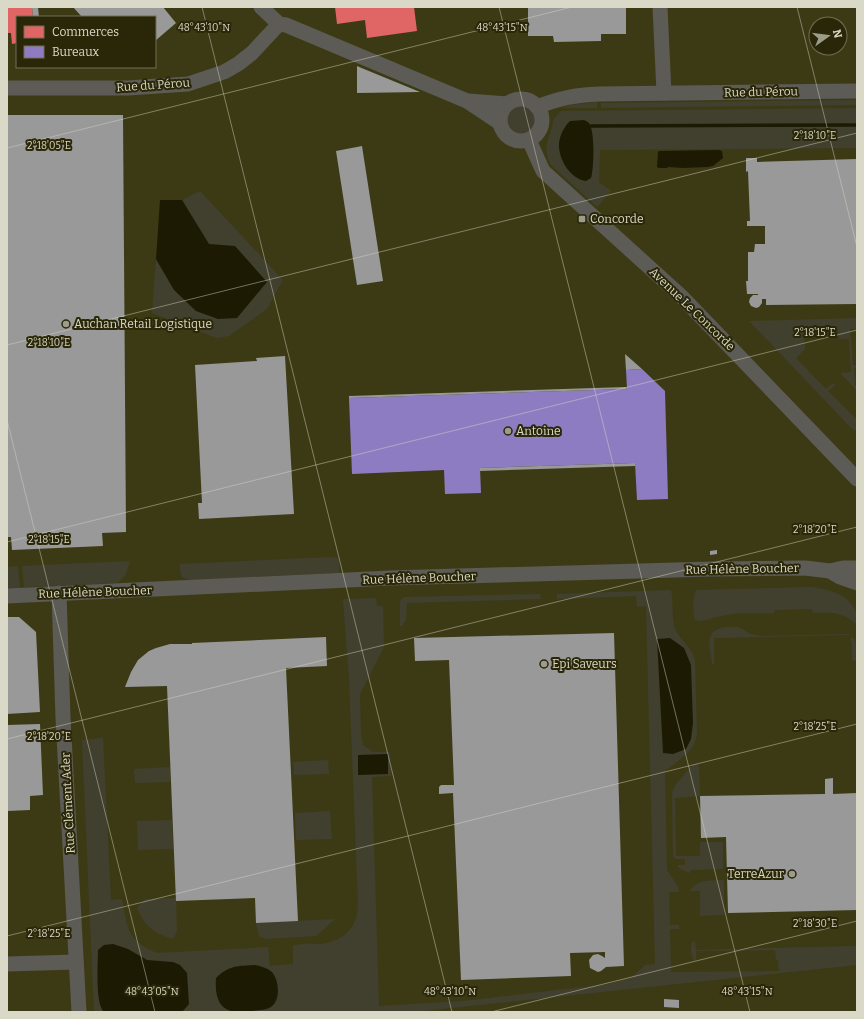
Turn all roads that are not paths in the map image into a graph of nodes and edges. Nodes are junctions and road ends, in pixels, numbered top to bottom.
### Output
1 (261, 7) edge
2 (273, 7) edge
3 (660, 7) edge
4 (282, 25) junction
5 (7, 88) edge
6 (857, 92) edge
7 (664, 93) junction
8 (467, 101) junction
9 (507, 104) junction
10 (537, 107) junction
11 (500, 123) junction
12 (529, 140) junction
13 (857, 479) edge
14 (857, 568) edge
15 (830, 571) junction
16 (857, 583) edge
17 (59, 593) junction
18 (7, 596) edge
19 (76, 962) junction
20 (7, 964) edge
21 (79, 1012) edge

1 - 4 street
2 - 4 street
3 - 7 street
4 - 5 street, Rue du Pérou
4 - 8 street
6 - 7 street, Rue du Pérou
7 - 10 street, Rue du Pérou
8 - 9 street
8 - 11 street
9 - 10 street
9 - 11 street
10 - 12 street
11 - 12 street
12 - 13 street, Avenue Le Concorde
14 - 15 street, Rue Hélène Boucher
15 - 16 street, Rue Hélène Boucher
15 - 17 street, Rue Hélène Boucher
17 - 18 street, Rue Hélène Boucher
17 - 19 street, Rue Clément Ader
19 - 20 street
19 - 21 street, Rue Clément Ader

